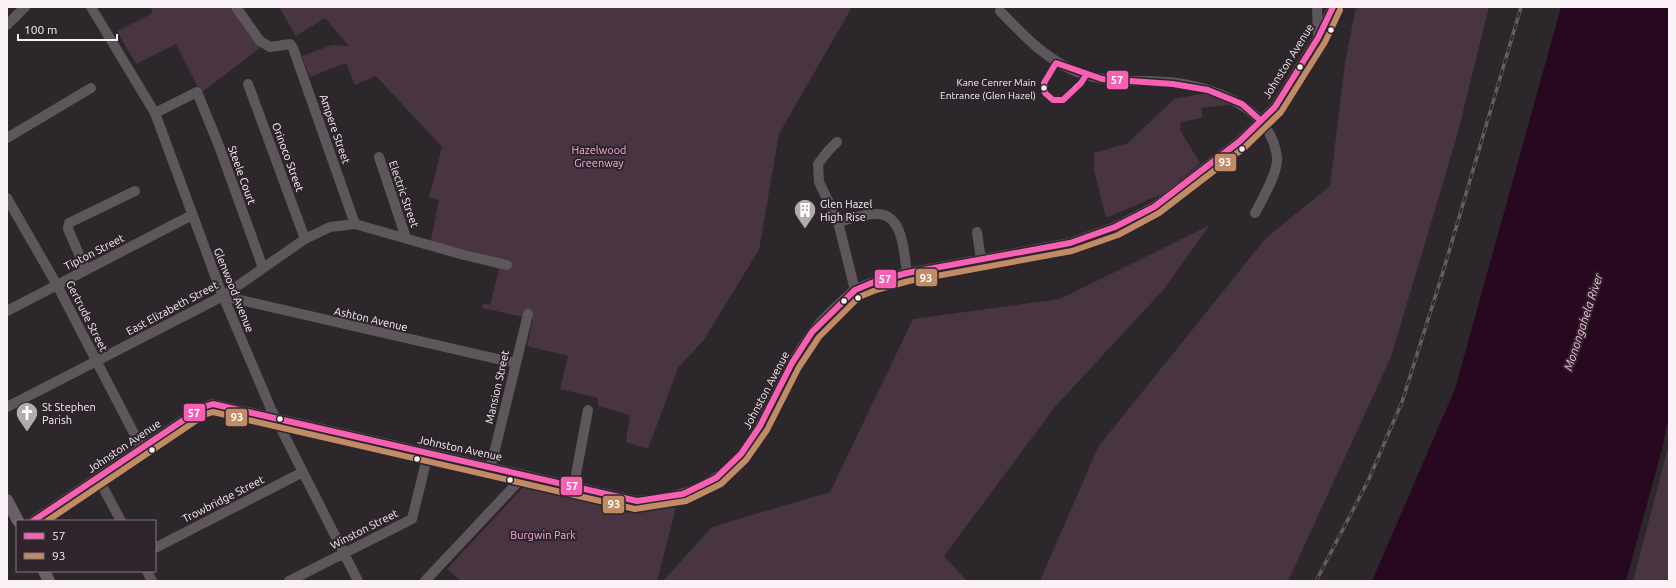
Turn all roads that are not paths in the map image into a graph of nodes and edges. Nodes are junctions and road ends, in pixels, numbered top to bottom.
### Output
1 (25, 7) edge
2 (91, 7) edge
3 (236, 7) edge
4 (1317, 7) edge
5 (1333, 7) edge
6 (1000, 11) dead end
7 (7, 25) edge
8 (1318, 38) junction
9 (248, 84) dead end
10 (91, 88) dead end
11 (155, 113) junction
12 (1260, 120) junction
13 (7, 138) edge
14 (837, 142) dead end
15 (379, 157) dead end
16 (135, 192) dead end
17 (7, 198) edge
18 (11, 212) edge
19 (1255, 213) dead end
20 (192, 215) junction
21 (838, 222) junction
22 (355, 224) junction
23 (976, 232) dead end
24 (406, 238) junction
25 (304, 239) junction
26 (981, 260) junction
27 (507, 265) dead end
28 (263, 268) junction
29 (86, 270) junction
30 (907, 273) junction
31 (57, 285) junction
32 (855, 290) junction
33 (223, 296) junction
34 (7, 311) edge
35 (528, 314) dead end
36 (96, 361) junction
37 (515, 363) junction
38 (7, 407) edge
39 (588, 410) dead end
40 (275, 417) junction
41 (141, 447) junction
42 (428, 454) junction
43 (491, 466) junction
44 (303, 472) junction
45 (521, 474) junction
46 (98, 478) junction
47 (574, 485) junction
48 (7, 500) edge
49 (17, 520) edge
50 (35, 520) edge
51 (120, 520) edge
52 (156, 547) edge
53 (344, 553) junction
54 (44, 572) edge
55 (148, 572) edge
56 (49, 581) edge
57 (152, 581) edge
58 (289, 581) edge
59 (358, 581) edge
60 (425, 581) edge

1 - 7 street
2 - 11 street, Glenwood Avenue
3 - 22 street, Ampere Street
4 - 8 street
5 - 8 street, Johnston Avenue
6 - 12 street
8 - 12 street, Johnston Avenue
9 - 25 street, Orinoco Street
10 - 13 street
11 - 20 street, Glenwood Avenue
11 - 28 street, Steele Court
12 - 19 street
12 - 26 street, Johnston Avenue
14 - 21 street
15 - 24 street, Electric Street
16 - 29 street
17 - 18 street, Gertrude Street
18 - 31 street, Gertrude Street
20 - 29 street, Tipton Street
20 - 33 street, Glenwood Avenue
21 - 30 street
21 - 32 street
22 - 24 street, East Elizabeth Street
22 - 25 street, East Elizabeth Street
23 - 26 street
24 - 27 street, East Elizabeth Street
25 - 28 street, East Elizabeth Street
26 - 30 street, Johnston Avenue
28 - 33 street, East Elizabeth Street
29 - 31 street, Tipton Street
30 - 32 street, Johnston Avenue
31 - 34 street, Tipton Street
31 - 36 street, Gertrude Street
32 - 47 street, Johnston Avenue
33 - 36 street, East Elizabeth Street
33 - 37 street, Ashton Avenue
33 - 40 street, Glenwood Avenue
35 - 37 street, Mansion Street
36 - 38 street, East Elizabeth Street
36 - 41 street, Gertrude Street
37 - 43 street, Mansion Street
39 - 47 street
40 - 41 street, Johnston Avenue
40 - 42 street, Johnston Avenue
40 - 44 street, Glenwood Avenue
41 - 46 street, Johnston Avenue
42 - 43 street, Johnston Avenue
42 - 53 street, Winston Street
43 - 45 street, Johnston Avenue
44 - 52 street, Trowbridge Street
44 - 53 street, Glenwood Avenue
45 - 47 street, Johnston Avenue
45 - 60 street
46 - 50 street, Johnston Avenue
46 - 51 street
48 - 49 main road
53 - 58 street, Winston Street
53 - 59 street, Glenwood Avenue
54 - 56 main road
55 - 57 street

